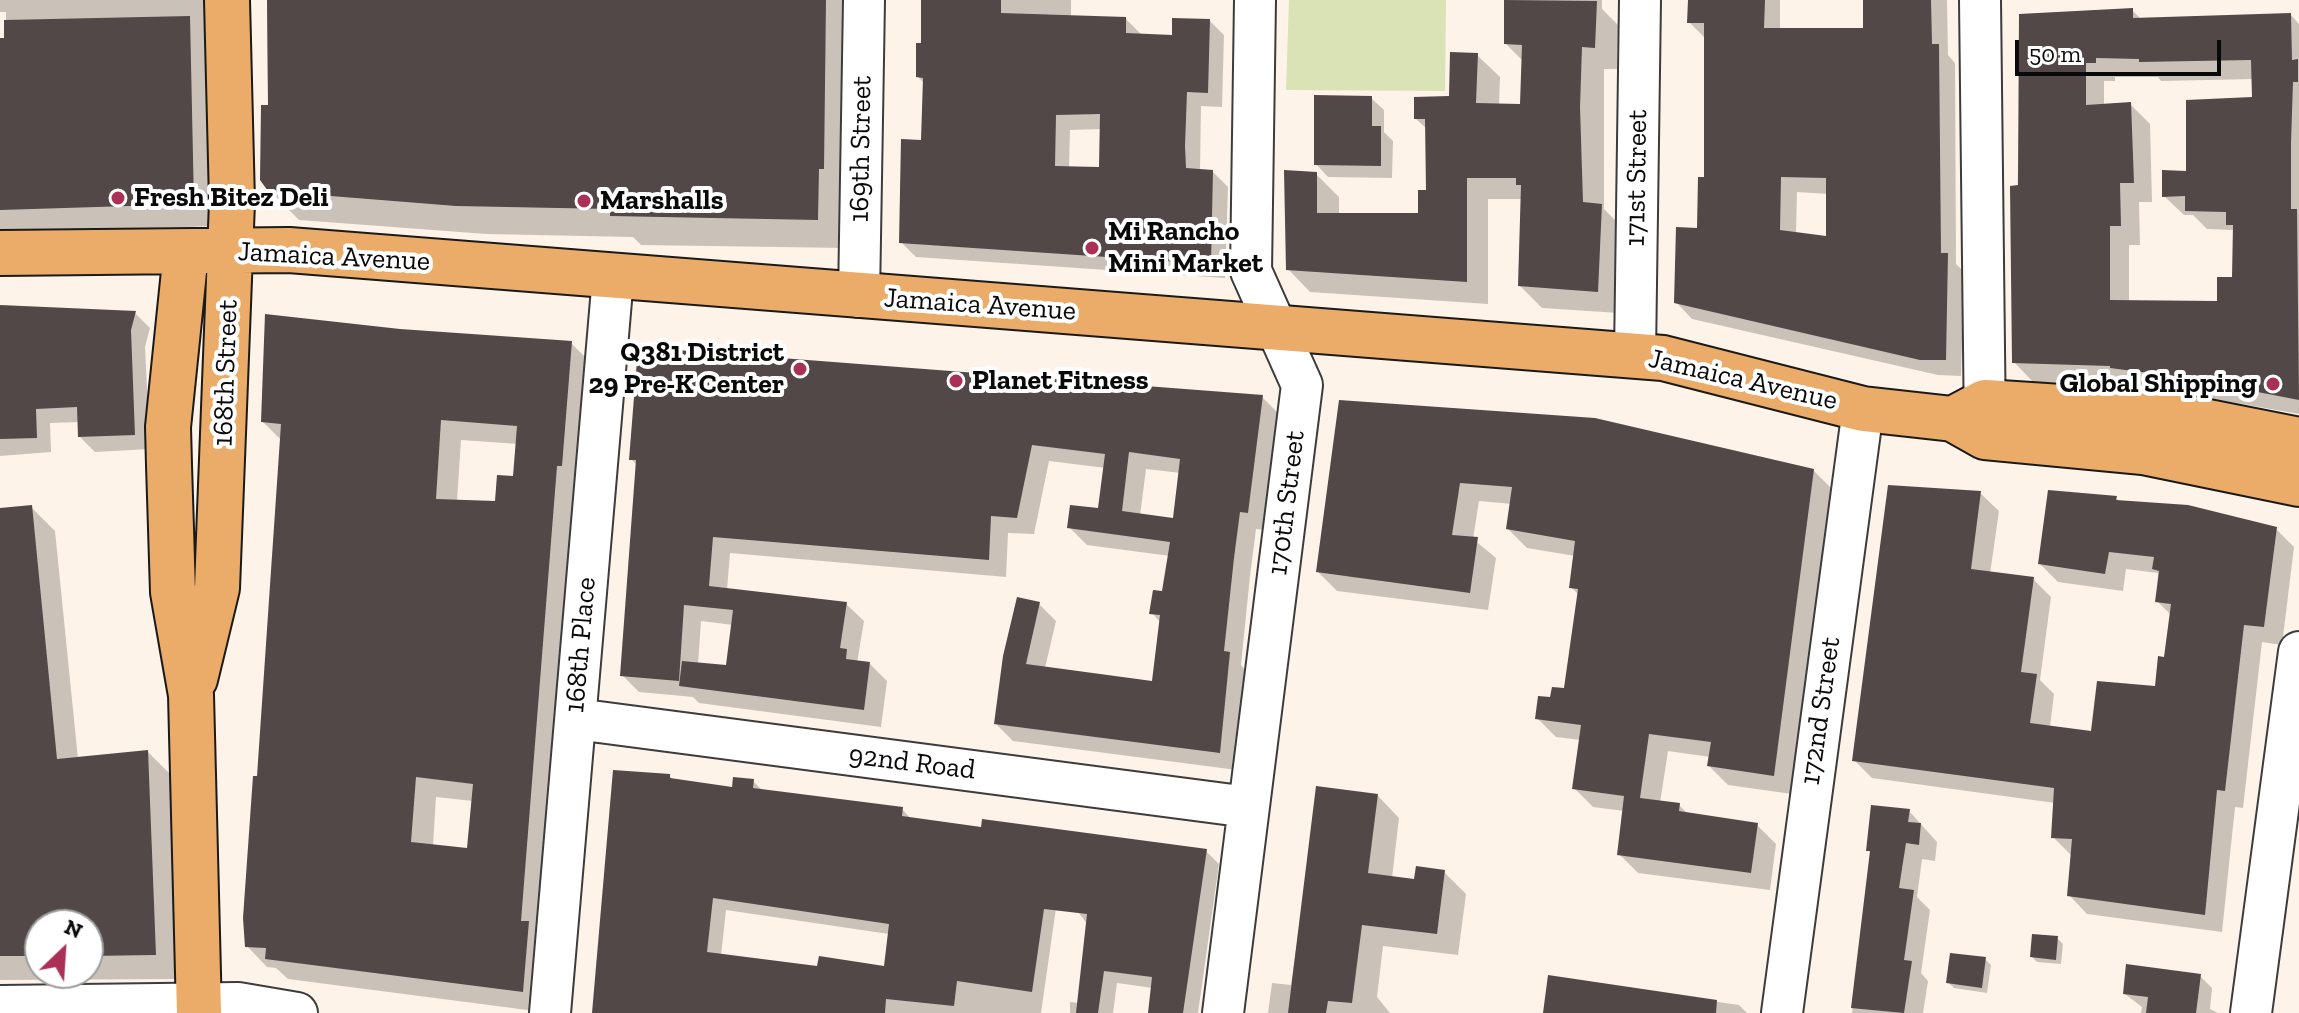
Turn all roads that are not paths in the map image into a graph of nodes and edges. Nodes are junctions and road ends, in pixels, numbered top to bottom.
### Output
1 (227, 0) edge
2 (864, 0) edge
3 (1255, 0) edge
4 (1640, 0) edge
5 (1980, 0) edge
6 (230, 251) junction
7 (186, 252) junction
8 (0, 253) edge
9 (613, 277) junction
10 (859, 297) junction
11 (1276, 327) junction
12 (1635, 355) junction
13 (1863, 409) junction
14 (1974, 419) junction
15 (2299, 440) edge
16 (2299, 484) edge
17 (2299, 652) edge
18 (191, 695) junction
19 (576, 719) junction
20 (1248, 807) junction
21 (0, 1006) edge
22 (199, 1008) edge
23 (297, 1013) edge
24 (550, 1013) edge
25 (1223, 1013) edge
26 (1782, 1013) edge
27 (2251, 1013) edge

1 - 6 main road, 168th Street
2 - 10 street, 169th Street
3 - 11 street, 170th Street
4 - 12 street, 171st Street
5 - 14 street
6 - 7 main road, Jamaica Avenue
6 - 9 main road, Jamaica Avenue
6 - 18 main road, 168th Street
7 - 8 main road, Jamaica Avenue
7 - 18 main road, 168th Street
9 - 10 main road, Jamaica Avenue
9 - 19 street, 168th Place
10 - 11 main road, Jamaica Avenue
11 - 12 main road, Jamaica Avenue
11 - 20 street, 170th Street
12 - 13 main road, Jamaica Avenue
13 - 14 main road, Jamaica Avenue
13 - 26 street, 172nd Street
14 - 15 main road, Jamaica Avenue
14 - 16 main road, Jamaica Avenue
17 - 27 street
18 - 22 main road, 168th Street
19 - 20 street, 92nd Road
19 - 24 street, 168th Place
20 - 25 street, 170th Street
21 - 22 street
22 - 23 street

